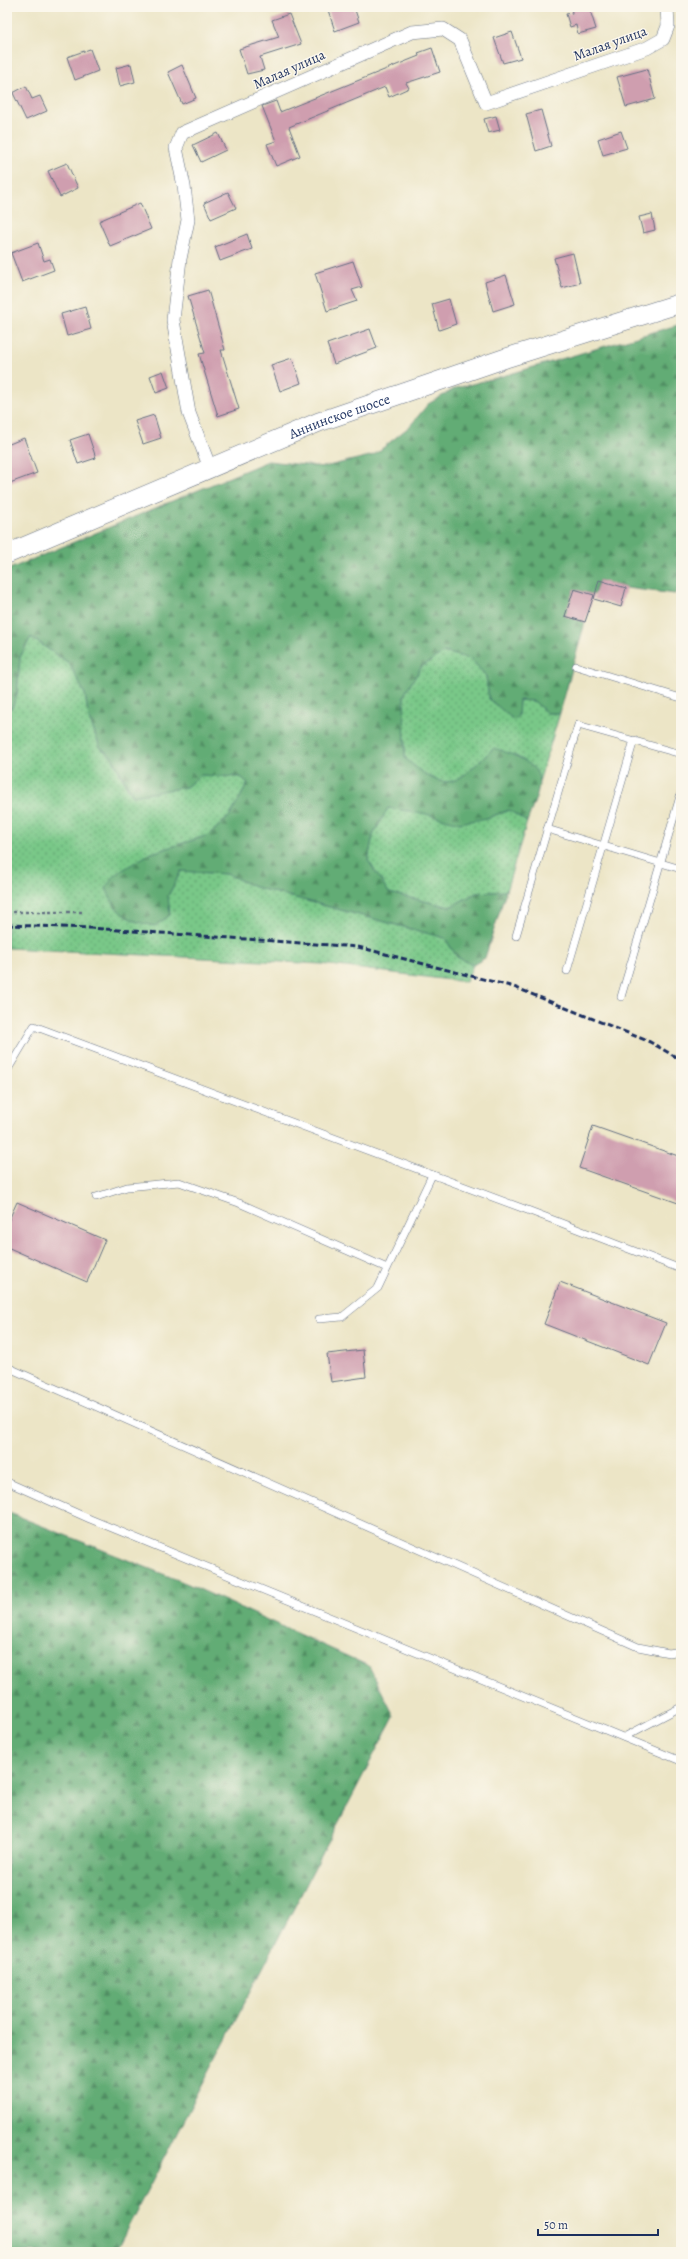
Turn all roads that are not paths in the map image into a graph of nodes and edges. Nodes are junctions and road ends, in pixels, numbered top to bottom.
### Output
1 (667, 7) edge
2 (681, 303) edge
3 (210, 468) junction
4 (7, 554) edge
5 (576, 666) dead end
6 (681, 698) edge
7 (634, 740) junction
8 (681, 754) edge
9 (681, 793) edge
10 (547, 829) junction
11 (603, 846) junction
12 (661, 862) junction
13 (681, 869) edge
14 (516, 936) dead end
15 (567, 971) dead end
16 (621, 997) dead end
17 (7, 1071) edge
18 (432, 1175) junction
19 (96, 1197) dead end
20 (387, 1268) junction
21 (681, 1269) edge
22 (319, 1319) dead end
23 (7, 1367) edge
24 (7, 1482) edge
25 (681, 1651) edge
26 (681, 1707) edge
27 (624, 1737) junction
28 (681, 1761) edge

1 - 3 street, Малая улица
2 - 3 main road, Аннинское шоссе
3 - 4 main road, Аннинское шоссе
5 - 6 lane
7 - 8 lane
7 - 10 lane
7 - 11 lane
9 - 12 lane
10 - 11 lane
10 - 14 lane
11 - 12 lane
11 - 15 lane
12 - 13 lane
12 - 16 lane
17 - 18 lane
18 - 20 lane
18 - 21 lane
19 - 20 lane
20 - 22 lane
23 - 25 lane
24 - 27 lane
26 - 27 lane
27 - 28 lane

